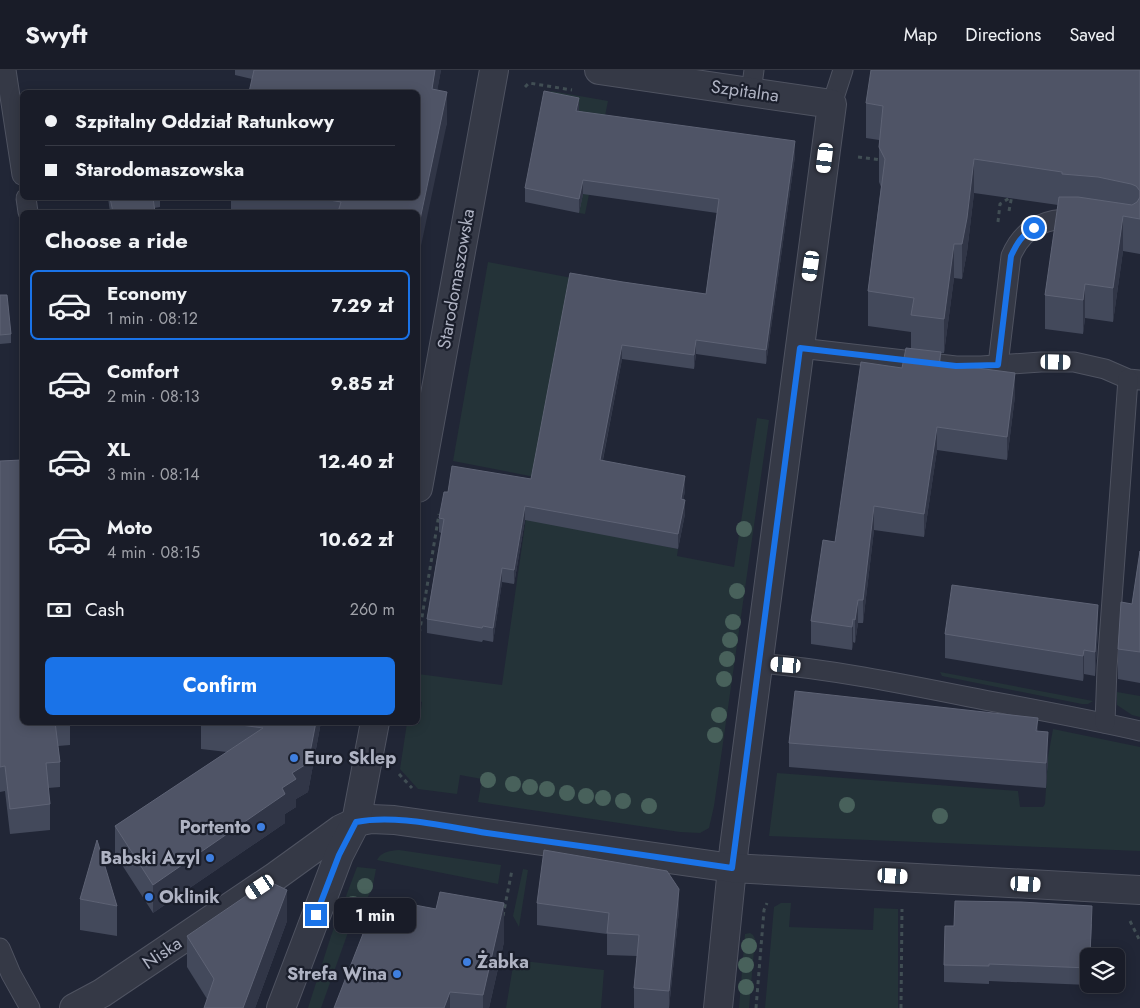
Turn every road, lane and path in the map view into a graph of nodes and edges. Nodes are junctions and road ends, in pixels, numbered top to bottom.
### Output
1 (6, 70) edge
2 (494, 70) edge
3 (599, 70) edge
4 (843, 70) edge
5 (752, 81) edge
6 (522, 90) dead end
7 (577, 91) dead end
8 (832, 104) junction
9 (855, 157) dead end
10 (881, 160) edge
11 (20, 162) edge
12 (1012, 192) edge
13 (1008, 216) dead end
14 (1096, 222) edge
15 (800, 348) junction
16 (998, 365) junction
17 (1134, 380) edge
18 (420, 477) edge
19 (759, 663) junction
20 (1105, 723) junction
21 (374, 725) edge
22 (1140, 731) edge
23 (395, 770) dead end
24 (414, 791) dead end
25 (356, 822) junction
26 (514, 862) dead end
27 (732, 868) junction
28 (1140, 890) edge
29 (771, 899) dead end
30 (902, 904) dead end
31 (1126, 913) dead end
32 (503, 917) edge
33 (1140, 941) edge
34 (0, 948) edge
35 (30, 1008) edge
36 (74, 1008) edge
37 (281, 1008) edge
38 (718, 1008) edge
39 (756, 1008) edge
40 (901, 1008) edge

1 - 11 lane
2 - 18 street, Starodomaszowska
3 - 5 street, Szpitalna
4 - 8 lane
5 - 8 street, Szpitalna
6 - 7 path
8 - 15 street
9 - 10 path
12 - 13 path
14 - 16 lane
15 - 16 lane
15 - 19 street
16 - 17 lane
17 - 20 lane
19 - 20 lane
19 - 27 street
20 - 22 lane
21 - 25 street
23 - 24 path
25 - 27 street, Niska
25 - 36 street, Niska
25 - 37 street
26 - 32 path
27 - 28 street, Niska
27 - 38 street
29 - 39 path
30 - 40 path
31 - 33 path
34 - 35 lane

